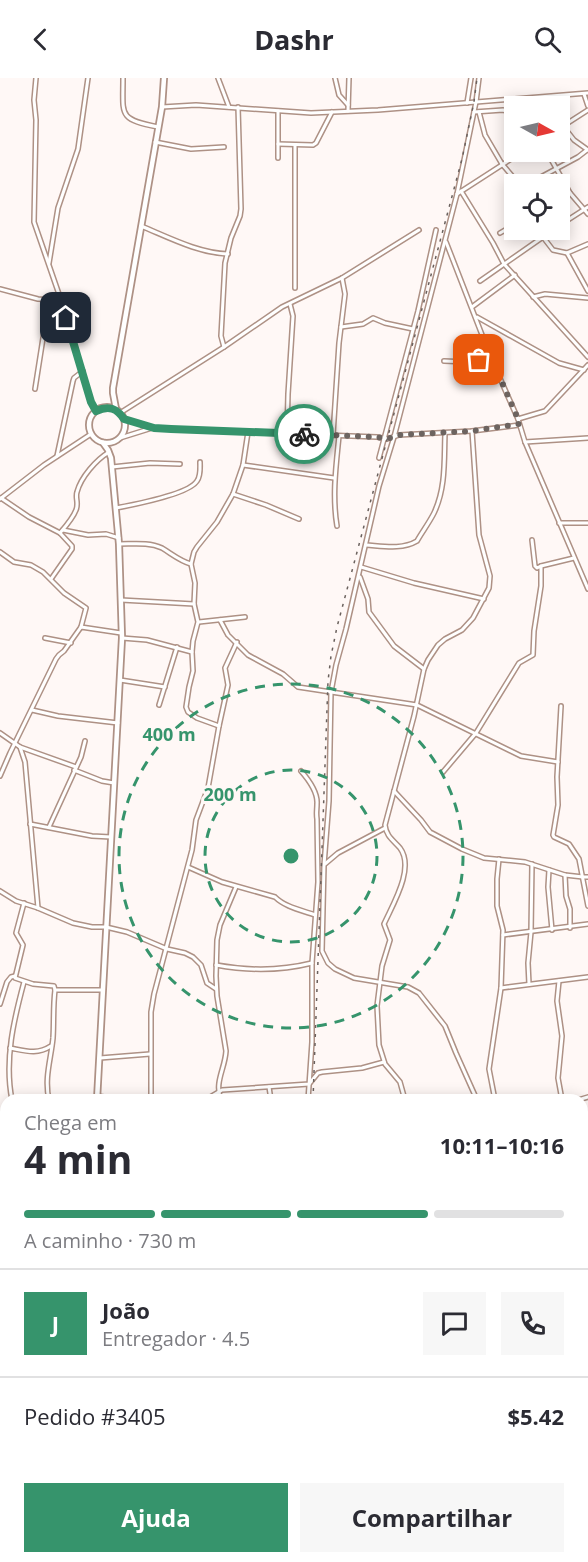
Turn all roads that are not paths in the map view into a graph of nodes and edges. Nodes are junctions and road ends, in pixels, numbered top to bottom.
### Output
1 (36, 78) edge
2 (88, 78) edge
3 (123, 78) edge
4 (164, 78) edge
5 (218, 78) edge
6 (335, 78) edge
7 (349, 78) edge
8 (471, 78) edge
9 (479, 78) edge
10 (586, 93) edge
11 (476, 102) junction
12 (467, 103) junction
13 (348, 105) junction
14 (229, 106) junction
15 (162, 107) junction
16 (238, 107) junction
17 (588, 108) edge
18 (504, 110) edge
19 (278, 111) junction
20 (348, 111) junction
21 (332, 112) junction
22 (474, 112) junction
23 (479, 112) junction
24 (570, 121) edge
25 (158, 127) junction
26 (570, 136) edge
27 (155, 142) junction
28 (278, 144) junction
29 (295, 145) junction
30 (224, 147) dead end
31 (588, 150) edge
32 (278, 158) dead end
33 (505, 162) edge
34 (552, 162) edge
35 (502, 164) junction
36 (556, 170) junction
37 (510, 174) edge
38 (548, 174) edge
39 (558, 174) edge
40 (462, 191) junction
41 (457, 194) junction
42 (570, 194) edge
43 (586, 208) edge
44 (588, 214) edge
45 (570, 218) edge
46 (141, 226) junction
47 (419, 230) dead end
48 (436, 230) dead end
49 (504, 231) edge
50 (500, 233) dead end
51 (539, 240) edge
52 (545, 240) edge
53 (445, 241) junction
54 (588, 244) edge
55 (567, 253) junction
56 (228, 254) junction
57 (49, 264) junction
58 (504, 264) junction
59 (514, 275) junction
60 (342, 278) junction
61 (480, 281) dead end
62 (294, 288) dead end
63 (0, 289) edge
64 (588, 291) edge
65 (533, 297) junction
66 (588, 298) edge
67 (49, 300) junction
68 (61, 300) junction
69 (290, 304) junction
70 (472, 307) junction
71 (476, 316) junction
72 (341, 327) junction
73 (413, 329) junction
74 (224, 347) junction
75 (587, 353) edge
76 (491, 357) junction
77 (444, 361) dead end
78 (588, 365) edge
79 (584, 370) junction
80 (83, 371) junction
81 (35, 390) dead end
82 (113, 393) junction
83 (103, 408) junction
84 (96, 411) junction
85 (118, 411) junction
86 (124, 419) junction
87 (518, 419) junction
88 (519, 424) junction
89 (154, 428) junction
90 (472, 431) junction
91 (248, 432) junction
92 (287, 433) junction
93 (91, 434) junction
94 (445, 434) junction
95 (333, 435) junction
96 (339, 436) junction
97 (394, 437) junction
98 (384, 438) junction
99 (588, 438) edge
100 (119, 439) junction
101 (525, 442) junction
102 (103, 443) junction
103 (110, 455) junction
104 (57, 457) junction
105 (379, 458) dead end
106 (200, 462) dead end
107 (180, 464) dead end
108 (243, 465) junction
109 (112, 467) junction
110 (334, 478) junction
111 (233, 494) junction
112 (1, 499) edge
113 (116, 508) junction
114 (299, 519) dead end
115 (559, 523) junction
116 (588, 523) edge
117 (337, 526) dead end
118 (62, 532) junction
119 (532, 540) dead end
120 (119, 541) junction
121 (366, 545) junction
122 (0, 552) edge
123 (574, 558) junction
124 (191, 564) junction
125 (541, 566) junction
126 (361, 567) junction
127 (359, 575) junction
128 (51, 579) junction
129 (588, 589) edge
130 (484, 598) junction
131 (121, 600) junction
132 (194, 604) junction
133 (245, 617) dead end
134 (220, 620) junction
135 (198, 622) junction
136 (81, 627) junction
137 (121, 636) junction
138 (45, 638) dead end
139 (237, 642) junction
140 (70, 643) junction
141 (177, 647) junction
142 (192, 652) junction
143 (424, 669) junction
144 (120, 680) junction
145 (165, 687) junction
146 (331, 692) junction
147 (159, 705) dead end
148 (417, 705) junction
149 (561, 706) dead end
150 (32, 710) junction
151 (117, 723) junction
152 (219, 726) junction
153 (0, 733) edge
154 (476, 733) junction
155 (85, 741) dead end
156 (15, 742) junction
157 (20, 747) junction
158 (558, 762) junction
159 (75, 769) junction
160 (301, 771) dead end
161 (443, 772) dead end
162 (0, 776) edge
163 (114, 783) junction
164 (394, 791) junction
165 (30, 824) junction
166 (49, 828) junction
167 (385, 828) junction
168 (111, 837) junction
169 (499, 859) junction
170 (532, 864) junction
171 (324, 865) junction
172 (188, 867) junction
173 (549, 870) junction
174 (565, 875) junction
175 (588, 877) edge
176 (583, 878) junction
177 (236, 886) junction
178 (0, 891) edge
179 (24, 903) junction
180 (588, 906) edge
181 (38, 908) junction
182 (315, 915) junction
183 (588, 924) edge
184 (106, 927) junction
185 (570, 928) junction
186 (552, 930) junction
187 (531, 932) junction
188 (503, 935) junction
189 (167, 949) junction
190 (312, 963) junction
191 (216, 965) junction
192 (15, 976) junction
193 (588, 977) edge
194 (559, 981) junction
195 (24, 982) junction
196 (381, 982) junction
197 (529, 984) junction
198 (501, 988) junction
199 (216, 989) junction
200 (55, 990) junction
201 (102, 990) junction
202 (0, 1004) edge
203 (51, 1046) junction
204 (10, 1048) junction
205 (151, 1054) junction
206 (98, 1058) junction
207 (384, 1062) junction
208 (309, 1084) junction
209 (269, 1087) junction
210 (218, 1092) junction
211 (11, 1094) edge
212 (48, 1094) edge
213 (97, 1094) edge
214 (151, 1094) edge
215 (215, 1094) edge
216 (270, 1094) edge
217 (308, 1094) edge
218 (403, 1094) edge
219 (474, 1094) edge
220 (494, 1094) edge
221 (561, 1094) edge

1 - 57 street
2 - 57 street
3 - 25 street
4 - 15 main road
5 - 14 street
6 - 13 street
7 - 13 street
8 - 12 street
9 - 11 street
10 - 11 street
10 - 17 street
11 - 12 street
11 - 22 street
12 - 20 street
13 - 20 street
14 - 15 street
14 - 16 street
15 - 25 main road
16 - 19 street
16 - 56 street
17 - 24 street
18 - 23 street
19 - 21 street
19 - 28 street
20 - 21 street
21 - 29 street
22 - 23 street
22 - 41 street
23 - 35 street
25 - 27 main road
26 - 31 street
27 - 30 street
27 - 46 main road
28 - 29 street
28 - 32 street
29 - 62 street
31 - 36 street
33 - 35 street
34 - 36 street
35 - 37 street
35 - 40 street
36 - 38 street
36 - 39 street
40 - 41 street
40 - 58 street
41 - 53 street
42 - 43 street
43 - 44 street
43 - 45 street
46 - 56 street
46 - 82 main road
47 - 60 street
48 - 73 street
49 - 50 street
51 - 58 street
52 - 55 street
53 - 70 street
53 - 97 street
54 - 55 street
55 - 64 street
56 - 74 street
57 - 68 street
58 - 59 street
58 - 61 street
59 - 65 street
59 - 70 street
60 - 69 street
60 - 72 street
63 - 67 street
65 - 66 street
65 - 75 street
67 - 68 street
67 - 81 street
68 - 80 street
69 - 74 street
69 - 92 street
70 - 71 street
71 - 76 street
71 - 79 street
72 - 73 street
72 - 95 street
73 - 98 street
74 - 85 street
76 - 77 street
76 - 87 street
78 - 79 street
79 - 87 street
80 - 84 street
80 - 104 street
82 - 83 main road
82 - 85 main road
83 - 84 main road
83 - 85 main road
84 - 93 main road
85 - 86 main road
86 - 89 street
86 - 100 main road
87 - 88 street
88 - 90 street
88 - 101 street
89 - 91 street
89 - 100 street
90 - 94 street
90 - 130 street
91 - 92 street
91 - 108 street
92 - 95 street
93 - 102 main road
93 - 104 street
94 - 97 street
94 - 121 street
95 - 96 street
96 - 98 street
96 - 110 street
97 - 98 street
97 - 121 street
98 - 105 street
99 - 101 street
100 - 102 main road
100 - 103 main road
101 - 115 street
102 - 103 main road
103 - 109 main road
103 - 118 street
104 - 112 street
106 - 113 street
107 - 109 street
108 - 110 street
108 - 111 street
109 - 113 main road
110 - 117 street
111 - 114 street
111 - 124 street
112 - 118 street
113 - 120 main road
115 - 116 street
115 - 123 street
118 - 120 street
118 - 128 street
119 - 125 street
120 - 124 street
120 - 131 main road
121 - 126 street
122 - 128 street
123 - 125 street
123 - 129 street
124 - 132 street
125 - 154 street
126 - 127 street
126 - 130 street
127 - 143 street
127 - 146 street
128 - 136 street
130 - 143 street
131 - 132 street
131 - 137 main road
132 - 135 street
133 - 134 street
134 - 135 street
134 - 139 street
135 - 142 street
136 - 137 street
136 - 140 street
137 - 141 street
137 - 144 main road
138 - 140 street
139 - 146 street
139 - 152 street
140 - 150 street
141 - 142 street
141 - 145 street
142 - 152 street
143 - 148 street
144 - 145 street
144 - 151 main road
145 - 147 street
146 - 148 street
146 - 171 street
148 - 154 street
148 - 164 street
149 - 158 street
150 - 151 street
150 - 156 street
151 - 163 main road
152 - 172 street
153 - 156 street
154 - 158 street
154 - 161 street
155 - 159 street
156 - 157 street
156 - 162 street
157 - 159 street
157 - 165 street
158 - 176 street
159 - 163 street
159 - 166 street
160 - 182 street
163 - 168 main road
164 - 167 street
164 - 169 street
165 - 166 street
165 - 181 street
166 - 168 street
167 - 171 street
167 - 196 street
168 - 184 main road
169 - 170 street
169 - 188 street
170 - 173 street
170 - 187 street
171 - 196 street
172 - 177 street
172 - 189 street
173 - 174 street
173 - 186 street
174 - 176 street
174 - 185 street
175 - 176 street
176 - 180 street
177 - 182 street
177 - 191 street
178 - 179 street
179 - 181 street
179 - 192 street
181 - 184 street
182 - 190 street
183 - 185 street
184 - 189 street
184 - 201 main road
185 - 186 street
186 - 187 street
187 - 188 street
187 - 197 street
188 - 198 street
189 - 199 street
189 - 205 street
190 - 191 street
190 - 208 street
191 - 199 street
192 - 195 street
192 - 202 street
193 - 194 street
194 - 197 street
194 - 221 street
195 - 200 street
195 - 204 street
196 - 207 street
196 - 219 street
197 - 198 street
198 - 220 street
199 - 210 street
200 - 201 street
200 - 203 street
201 - 206 main road
203 - 204 street
203 - 212 street
204 - 211 street
205 - 206 street
205 - 214 street
206 - 213 main road
207 - 208 street
207 - 218 street
208 - 209 street
208 - 217 street
209 - 210 street
209 - 216 street
210 - 215 street

